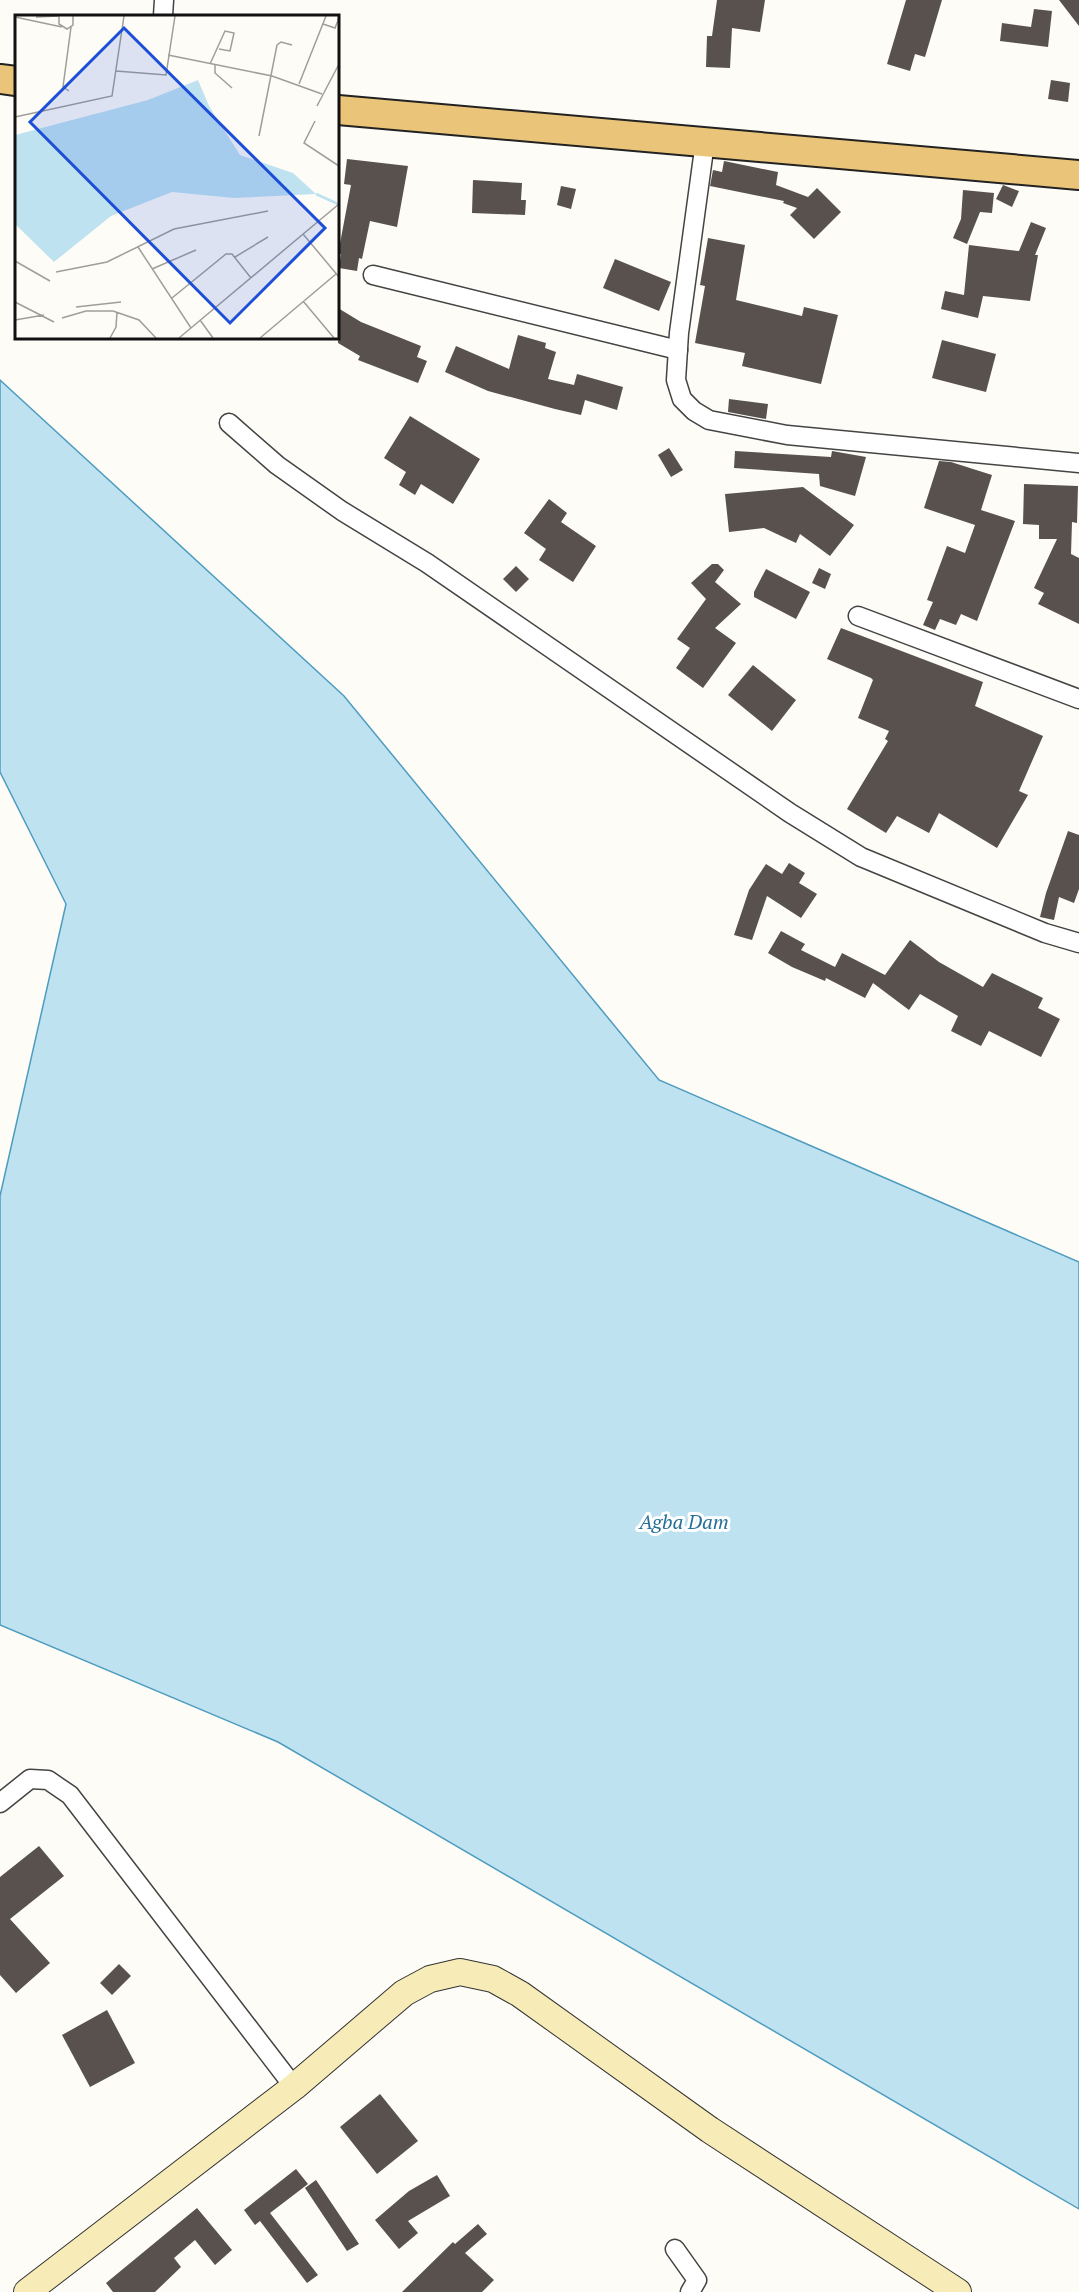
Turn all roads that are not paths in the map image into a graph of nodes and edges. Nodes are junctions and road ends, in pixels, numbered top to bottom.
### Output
1 (164, 0) edge
2 (163, 15) edge
3 (0, 79) edge
4 (15, 81) edge
5 (339, 111) edge
6 (705, 142) junction
7 (1079, 175) edge
8 (374, 275) dead end
9 (678, 350) junction
10 (229, 423) dead end
11 (1079, 463) edge
12 (858, 616) dead end
13 (1079, 699) edge
14 (1079, 944) edge
15 (0, 1803) edge
16 (294, 2087) junction
17 (675, 2249) dead end
18 (27, 2292) edge
19 (690, 2292) edge
20 (958, 2292) edge

1 - 2 street
3 - 4 main road
5 - 6 main road
6 - 7 main road
6 - 9 street
8 - 9 street
9 - 11 street
10 - 14 street
12 - 13 street
15 - 16 street
16 - 18 street
16 - 20 street
17 - 19 street

